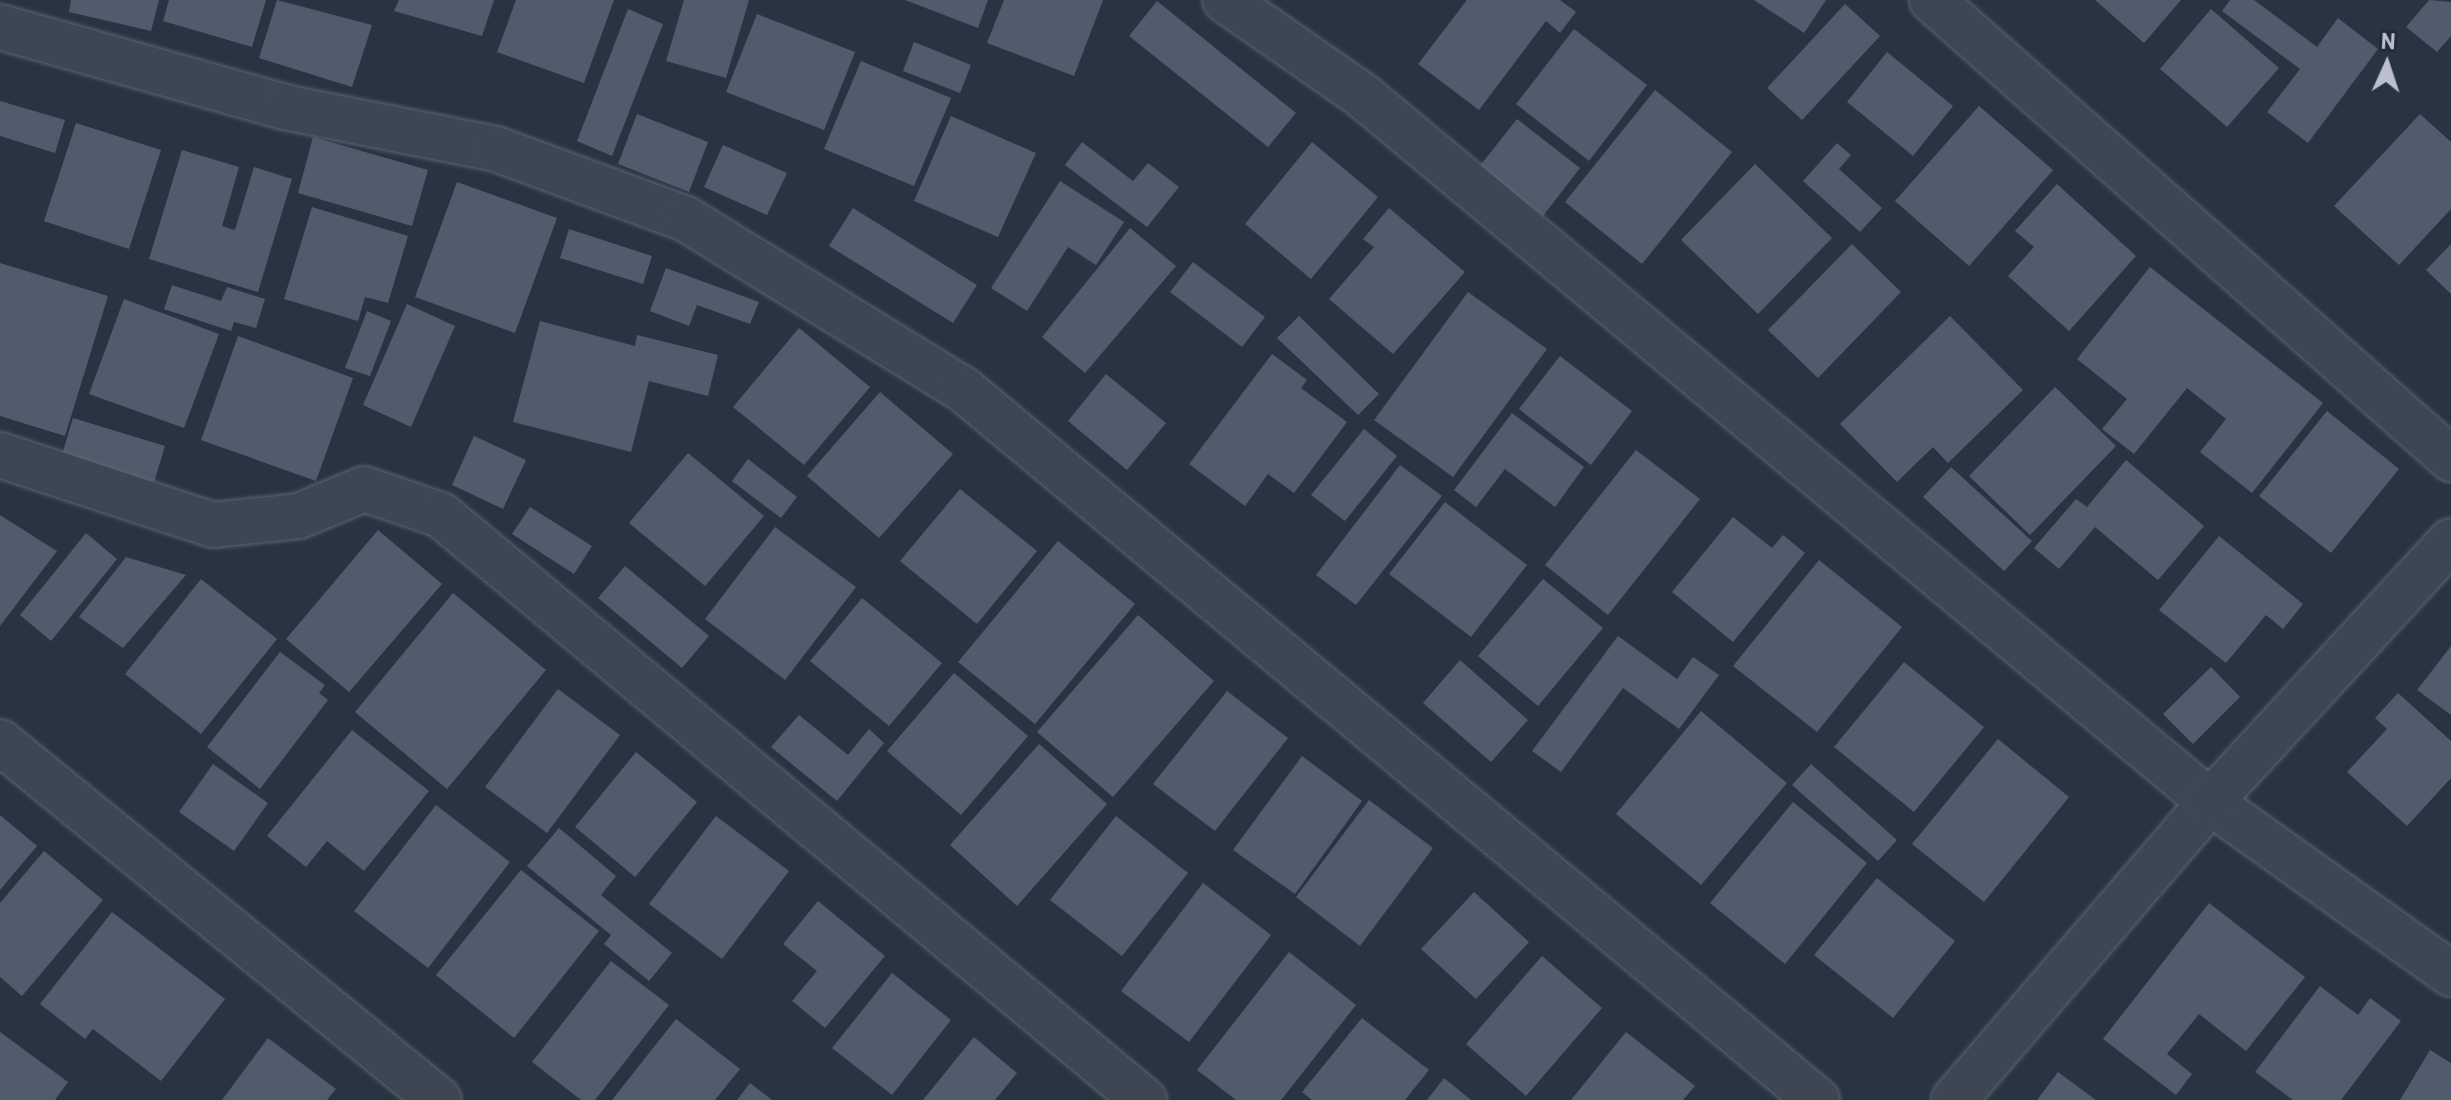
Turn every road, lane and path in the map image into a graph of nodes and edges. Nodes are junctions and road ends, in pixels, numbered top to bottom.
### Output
1 (1225, 0) edge
2 (1932, 0) edge
3 (0, 27) edge
4 (0, 455) edge
5 (2451, 459) edge
6 (2451, 541) edge
7 (0, 742) edge
8 (2210, 802) junction
9 (2451, 974) edge
10 (439, 1100) edge
11 (1144, 1100) edge
12 (1817, 1100) edge
13 (1954, 1100) edge

1 - 8 street
2 - 5 street
3 - 12 street
4 - 11 street
6 - 8 street
7 - 10 street
8 - 9 street
8 - 13 street

